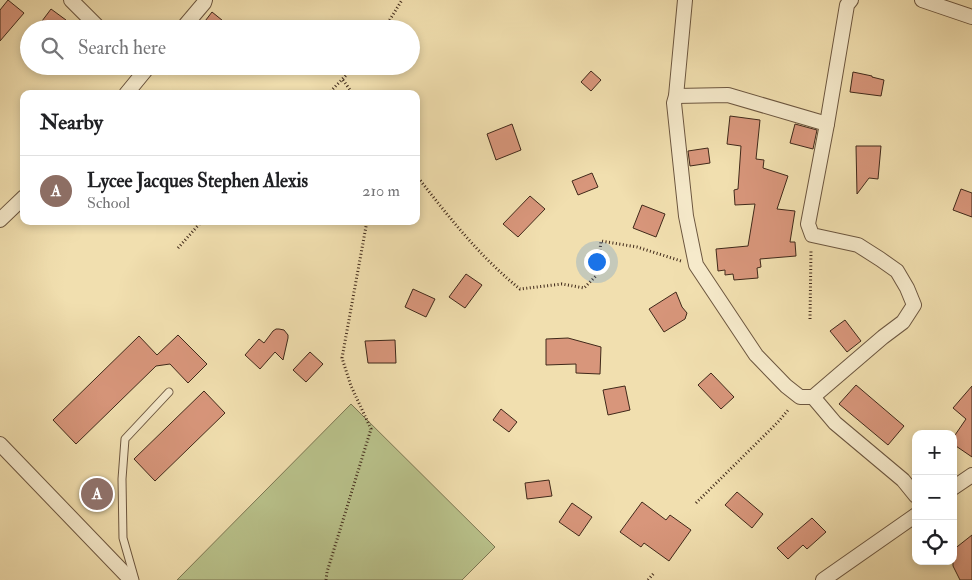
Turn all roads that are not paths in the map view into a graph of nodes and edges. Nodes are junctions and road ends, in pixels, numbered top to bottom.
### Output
1 (71, 0) edge
2 (205, 0) edge
3 (685, 0) edge
4 (851, 0) edge
5 (922, 0) edge
6 (972, 16) edge
7 (91, 20) edge
8 (190, 20) edge
9 (139, 75) edge
10 (129, 90) edge
11 (676, 96) junction
12 (827, 124) junction
13 (20, 201) edge
14 (0, 220) edge
15 (169, 392) dead end
16 (806, 397) junction
17 (0, 444) edge
18 (972, 475) edge
19 (957, 485) edge
20 (912, 491) edge
21 (912, 518) edge
22 (131, 580) edge
23 (136, 580) edge
24 (823, 580) edge

1 - 7 street
2 - 8 street
3 - 11 street
4 - 12 street
5 - 6 street
9 - 10 street
11 - 12 street
11 - 16 street
12 - 16 street
13 - 14 street
15 - 23 lane
16 - 20 street
17 - 22 street
18 - 19 street
21 - 24 street

